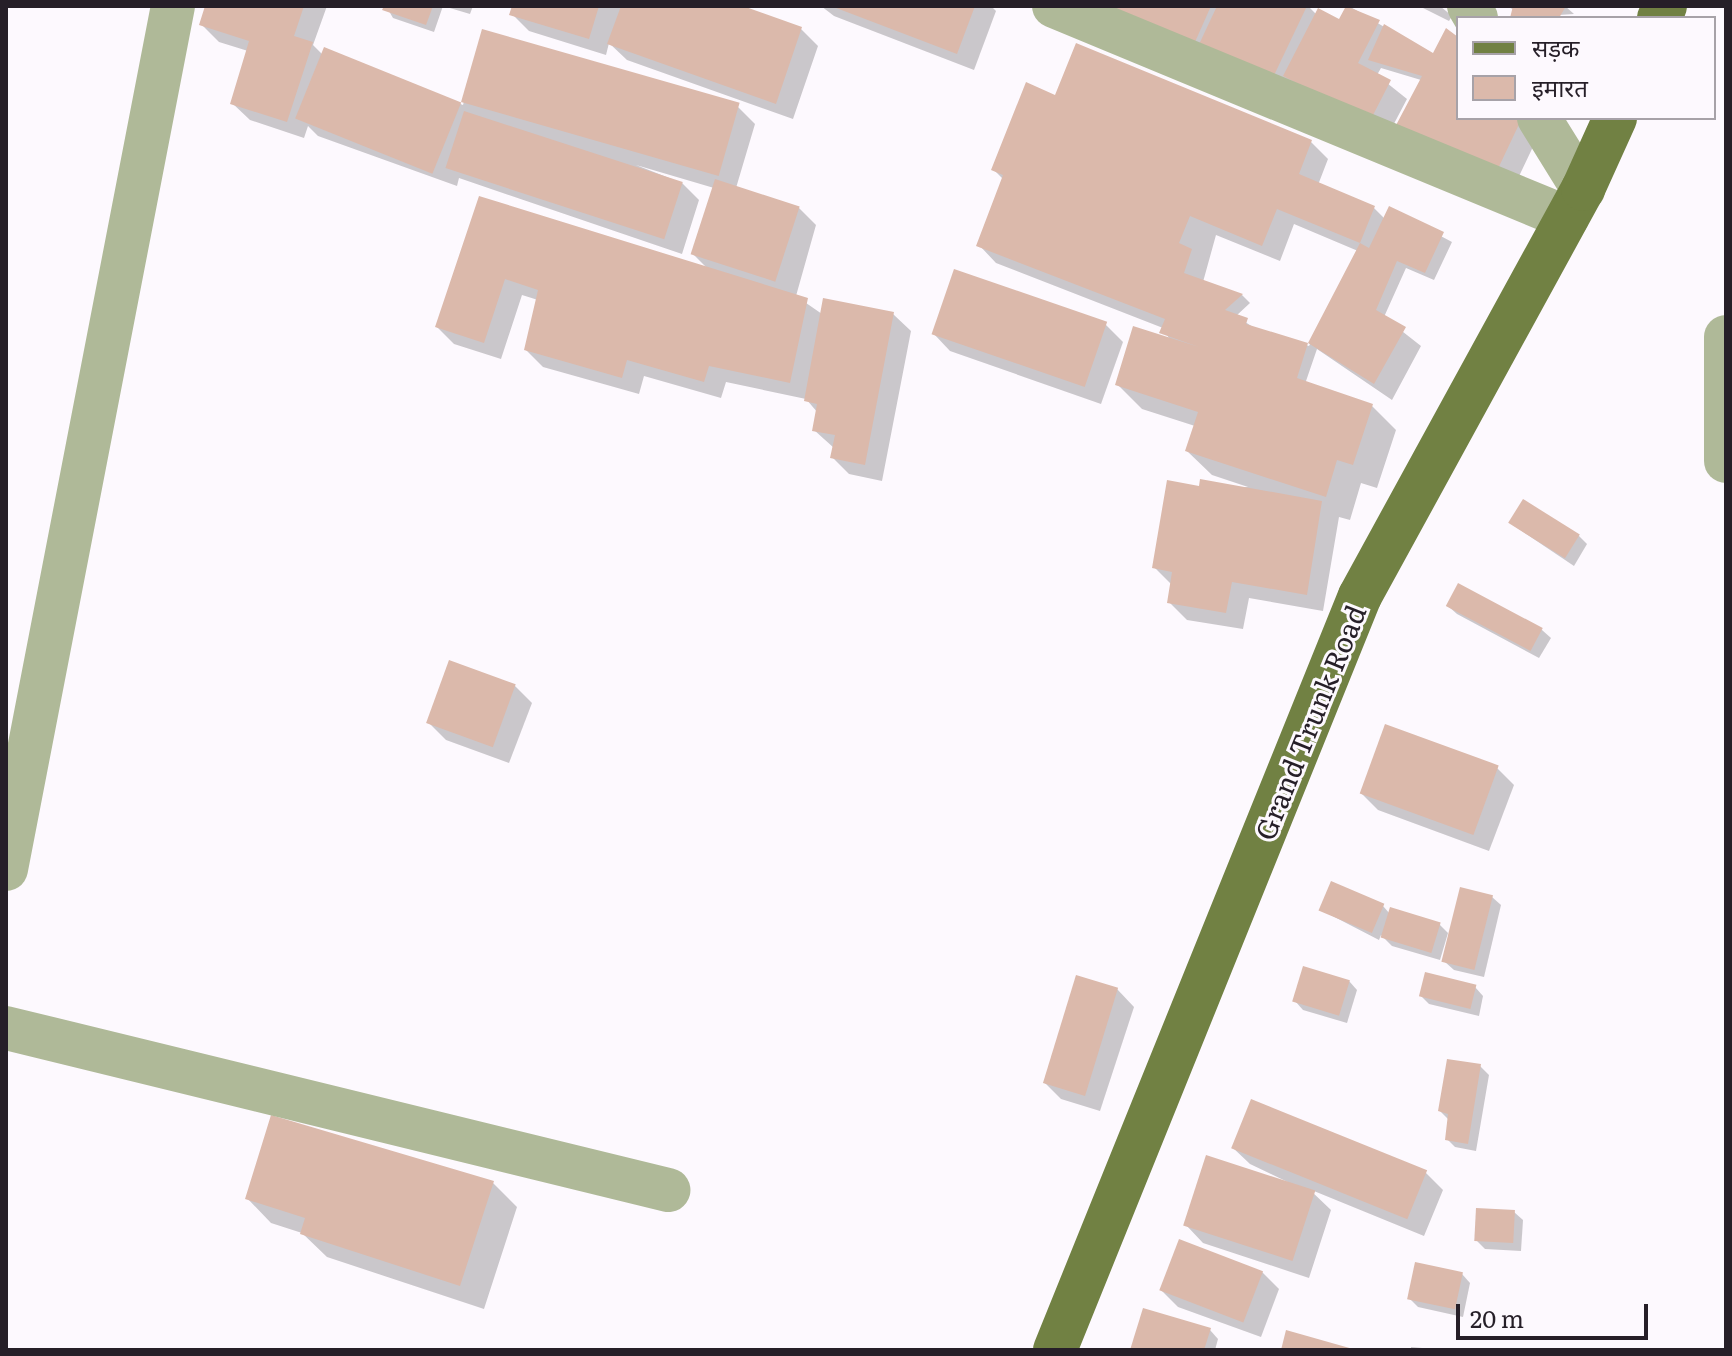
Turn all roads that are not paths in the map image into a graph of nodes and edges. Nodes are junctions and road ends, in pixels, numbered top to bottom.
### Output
1 (173, 6) edge
2 (1054, 6) edge
3 (1540, 120) edge
4 (1614, 120) edge
5 (1575, 204) junction
6 (1726, 337) edge
7 (1726, 461) edge
8 (6, 869) edge
9 (6, 1028) edge
10 (668, 1190) dead end
11 (1055, 1350) edge

1 - 8 street
2 - 5 street
3 - 5 street
4 - 5 main road, Grand Trunk Road
5 - 11 main road, Grand Trunk Road
6 - 7 street
9 - 10 street

